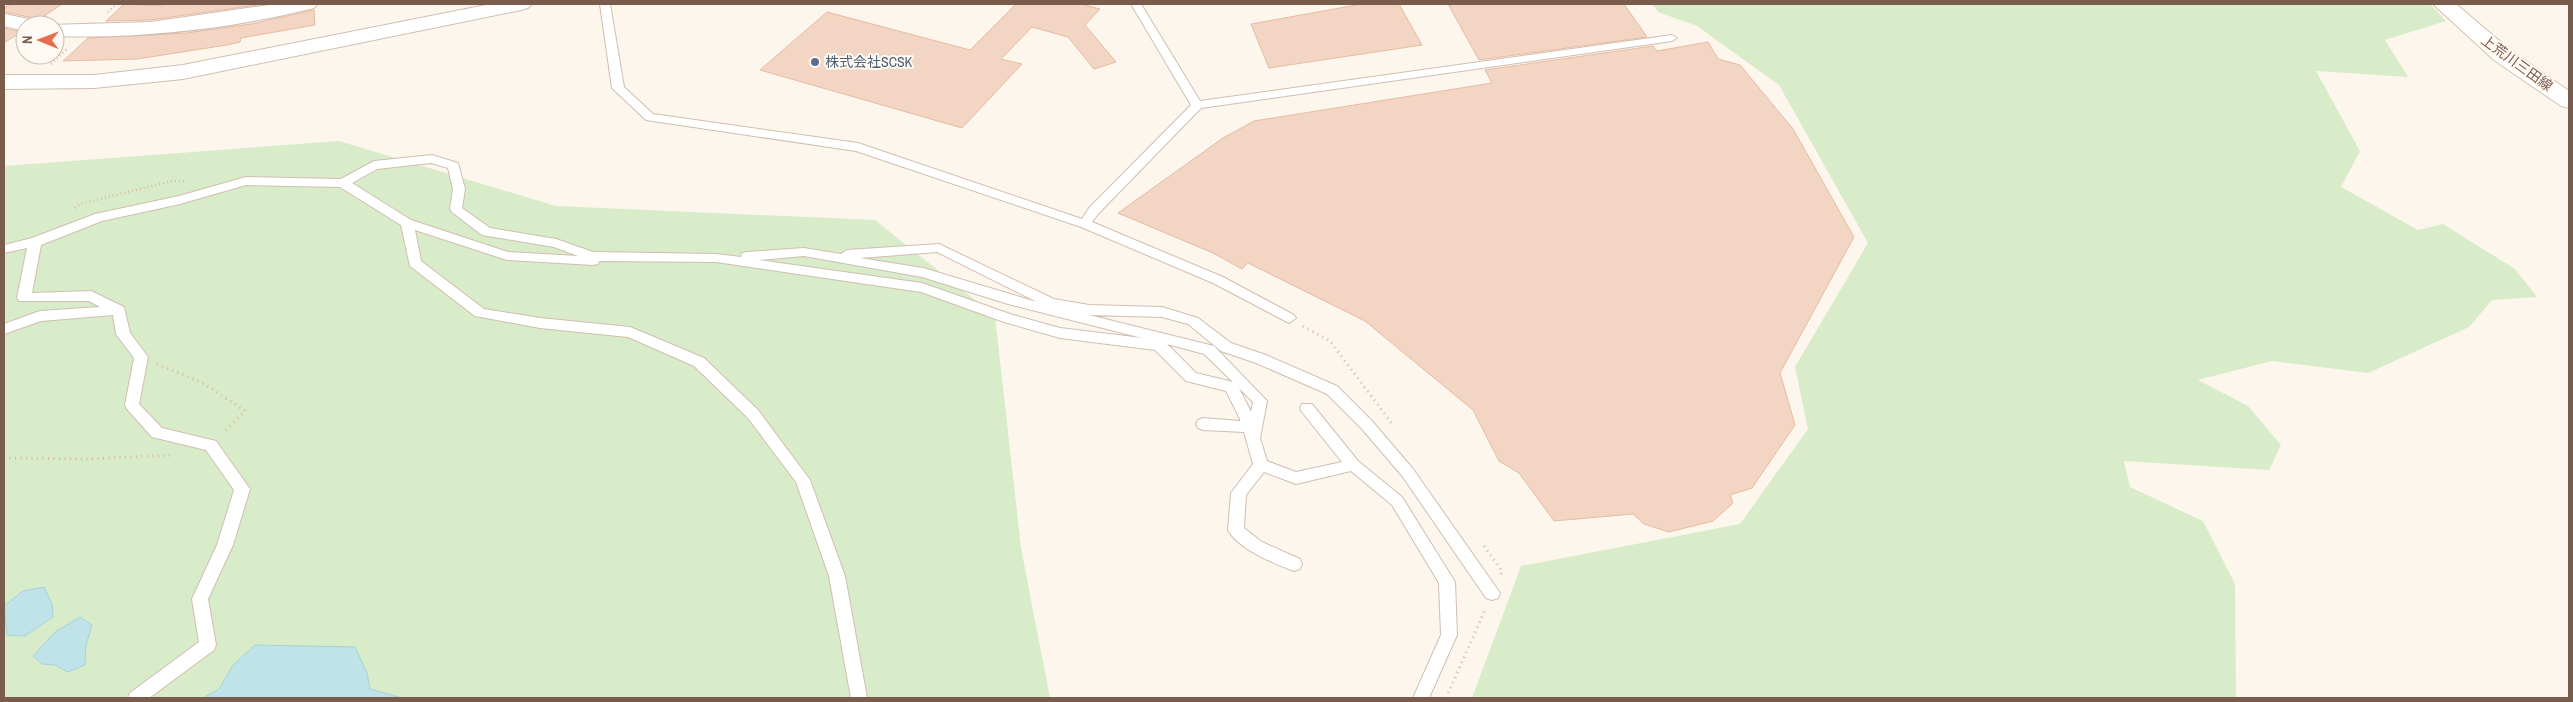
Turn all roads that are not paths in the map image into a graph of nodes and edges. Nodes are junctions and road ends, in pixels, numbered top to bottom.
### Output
1 (307, 4) edge
2 (521, 4) edge
3 (605, 4) edge
4 (1136, 4) edge
5 (2444, 4) edge
6 (65, 31) edge
7 (1672, 38) dead end
8 (4, 82) edge
9 (2569, 101) edge
10 (1197, 105) junction
11 (343, 183) junction
12 (407, 223) junction
13 (1084, 224) junction
14 (35, 242) junction
15 (4, 249) edge
16 (824, 256) junction
17 (716, 258) junction
18 (119, 310) junction
19 (1289, 318) dead end
20 (4, 329) edge
21 (1307, 408) dead end
22 (1203, 424) dead end
23 (1252, 433) junction
24 (1261, 465) junction
25 (1353, 465) junction
26 (1294, 564) dead end
27 (1492, 593) dead end
28 (136, 698) edge
29 (858, 698) edge
30 (1421, 698) edge

1 - 6 street
2 - 8 street
3 - 13 lane
4 - 10 lane
5 - 9 street, 上荒川三田線
7 - 10 lane
10 - 13 lane
11 - 12 lane
11 - 14 lane
11 - 17 lane
12 - 17 lane
12 - 29 lane
13 - 19 lane
14 - 15 lane
14 - 18 lane
16 - 17 lane
16 - 23 lane
16 - 27 lane
17 - 23 lane
18 - 20 lane
18 - 28 lane
21 - 25 lane
22 - 23 lane
23 - 24 lane
24 - 25 lane
24 - 26 lane
25 - 30 lane

